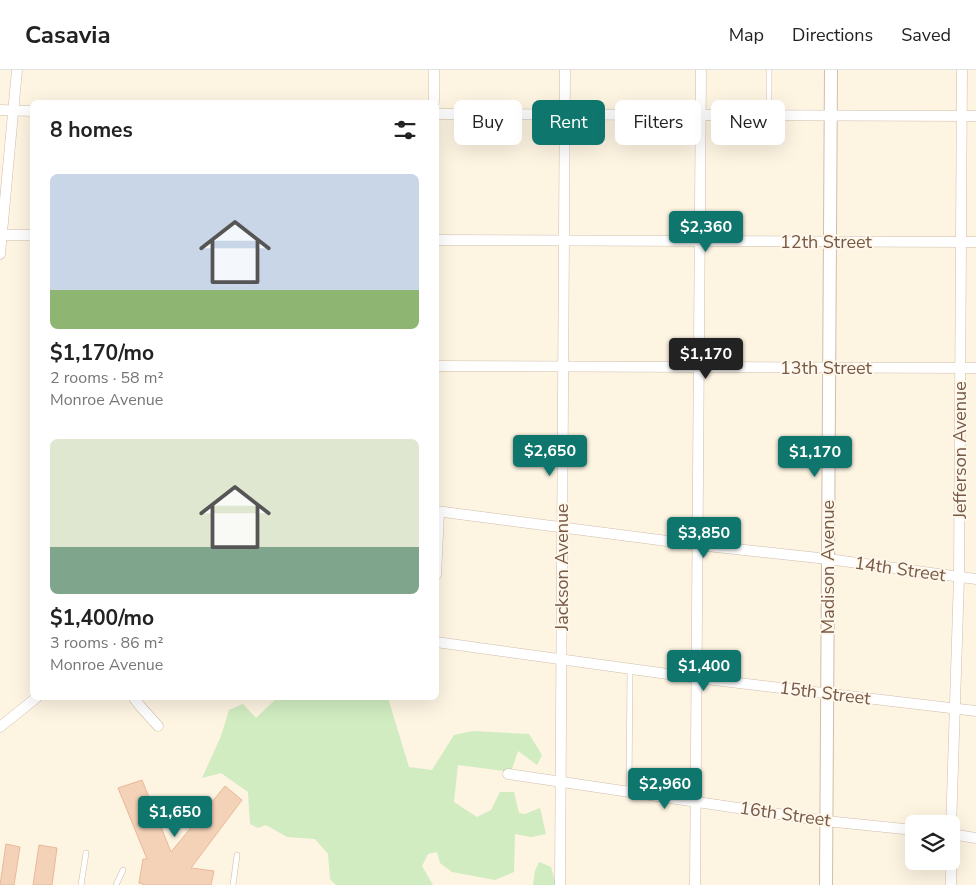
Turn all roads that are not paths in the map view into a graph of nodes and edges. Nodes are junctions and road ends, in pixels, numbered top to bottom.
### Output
1 (17, 70) edge
2 (434, 70) edge
3 (565, 70) edge
4 (701, 70) edge
5 (770, 70) edge
6 (831, 70) edge
7 (962, 70) edge
8 (434, 100) edge
9 (565, 100) edge
10 (700, 100) edge
11 (769, 100) edge
12 (0, 110) edge
13 (12, 111) junction
14 (30, 111) edge
15 (439, 114) edge
16 (532, 114) edge
17 (785, 115) edge
18 (831, 116) junction
19 (962, 116) junction
20 (976, 116) edge
21 (565, 145) edge
22 (700, 145) edge
23 (2, 235) junction
24 (30, 235) edge
25 (439, 240) edge
26 (564, 240) junction
27 (700, 241) junction
28 (830, 242) junction
29 (961, 242) junction
30 (976, 242) edge
31 (0, 254) edge
32 (439, 366) edge
33 (563, 366) junction
34 (699, 367) junction
35 (829, 368) junction
36 (960, 368) junction
37 (976, 368) edge
38 (439, 512) edge
39 (562, 528) junction
40 (698, 545) junction
41 (828, 558) junction
42 (959, 577) junction
43 (976, 579) edge
44 (439, 642) edge
45 (561, 658) junction
46 (630, 668) junction
47 (697, 678) junction
48 (827, 693) junction
49 (34, 700) edge
50 (136, 700) edge
51 (955, 708) junction
52 (976, 711) edge
53 (158, 726) dead end
54 (0, 727) edge
55 (508, 774) dead end
56 (560, 782) junction
57 (629, 792) junction
58 (696, 802) junction
59 (951, 815) edge
60 (826, 821) junction
61 (905, 829) edge
62 (960, 835) edge
63 (976, 838) edge
64 (86, 853) dead end
65 (237, 855) dead end
66 (123, 870) dead end
67 (951, 870) edge
68 (81, 885) edge
69 (116, 885) edge
70 (233, 885) edge
71 (560, 885) edge
72 (695, 885) edge
73 (826, 885) edge
74 (950, 885) edge

1 - 13 street
2 - 8 street
3 - 9 street, Jackson Avenue
4 - 10 street
5 - 11 lane
6 - 18 street, Madison Avenue
7 - 19 street, Jefferson Avenue
12 - 13 street
13 - 14 street
13 - 23 street
15 - 16 street
17 - 18 street
18 - 19 street
18 - 28 street, Madison Avenue
19 - 20 street
19 - 29 street, Jefferson Avenue
21 - 26 street, Jackson Avenue
22 - 27 street
23 - 24 street
23 - 31 street
25 - 26 street, 12th Street
26 - 27 street, 12th Street
26 - 33 street, Jackson Avenue
27 - 28 street, 12th Street
27 - 34 street
28 - 29 street, 12th Street
28 - 35 street, Madison Avenue
29 - 30 street, 12th Street
29 - 36 street, Jefferson Avenue
32 - 33 street, 13th Street
33 - 34 street, 13th Street
33 - 39 street, Jackson Avenue
34 - 35 street, 13th Street
34 - 40 street
35 - 36 street, 13th Street
35 - 41 street, Madison Avenue
36 - 37 street, 13th Street
36 - 42 street, Jefferson Avenue
38 - 39 street, 14th Street
39 - 40 street, 14th Street
39 - 45 street, Jackson Avenue
40 - 41 street, 14th Street
40 - 47 street
41 - 42 street, 14th Street
41 - 48 street, Madison Avenue
42 - 43 street, 14th Street
42 - 51 street, Jefferson Avenue
44 - 45 street, 15th Street
45 - 46 street, 15th Street
45 - 56 street, Jackson Avenue
46 - 47 street, 15th Street
46 - 57 lane
47 - 48 street, 15th Street
47 - 58 street
48 - 51 street, 15th Street
48 - 60 street, Madison Avenue
49 - 54 street
50 - 53 street
51 - 52 street, 15th Street
51 - 59 street, Jefferson Avenue
55 - 56 street, 16th Street
56 - 57 street, 16th Street
56 - 71 street, Jackson Avenue
57 - 58 street, 16th Street
58 - 60 street, 16th Street
58 - 72 street
60 - 61 street, 16th Street
60 - 73 street, Madison Avenue
62 - 63 street
64 - 68 lane
65 - 70 lane
66 - 69 lane
67 - 74 street

